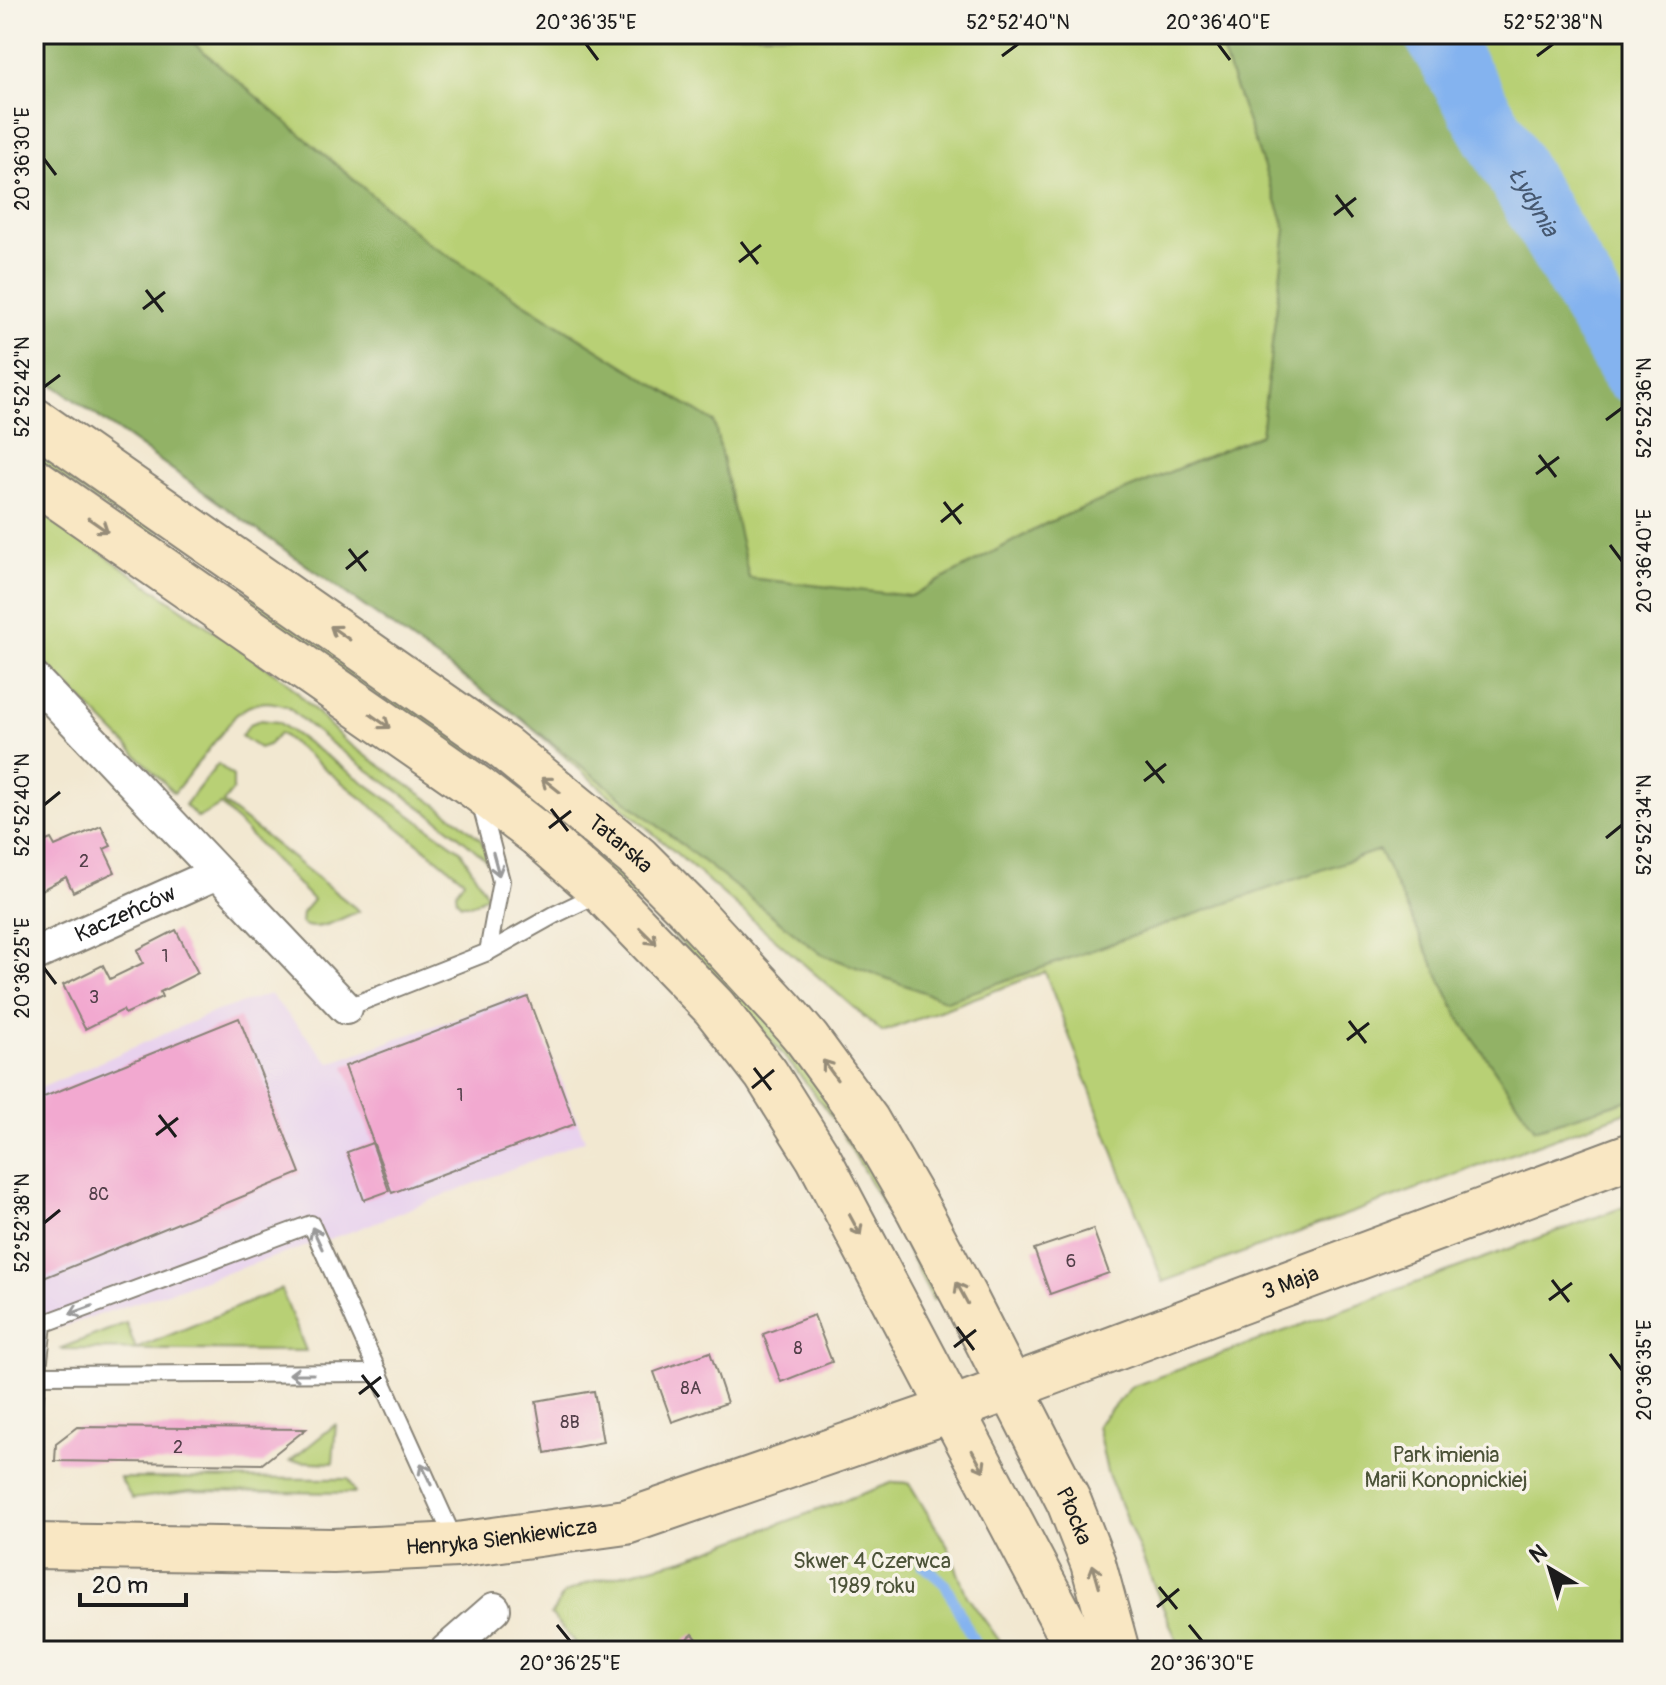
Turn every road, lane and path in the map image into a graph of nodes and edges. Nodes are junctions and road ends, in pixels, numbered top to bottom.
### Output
1 (34, 420) edge
2 (34, 480) edge
3 (34, 679) edge
4 (477, 788) junction
5 (217, 873) junction
6 (603, 892) junction
7 (488, 952) junction
8 (34, 955) edge
9 (346, 1008) joint
10 (1632, 1155) edge
11 (379, 1373) junction
12 (37, 1375) junction
13 (1011, 1387) junction
14 (34, 1403) edge
15 (950, 1410) junction
16 (457, 1545) junction
17 (34, 1546) edge
18 (494, 1609) dead end
19 (446, 1651) edge
20 (1079, 1651) edge
21 (1117, 1651) edge

13 -> 1 main road, Tatarska
2 -> 4 main road
3 - 5 street
4 - 6 main road
4 -> 7 lane
5 - 8 street, Kaczeńców
5 - 9 street
6 - 7 lane
6 -> 15 main road
7 - 9 lane
10 - 13 main road, 3 Maja
11 -> 12 lane
11 -> 12 lane
16 -> 11 lane
12 - 14 lane
13 - 15 main road, 3 Maja
21 -> 13 main road, Płocka
15 - 16 main road, Henryka Sienkiewicza
15 -> 20 main road
16 - 17 main road, Henryka Sienkiewicza
18 - 19 street

